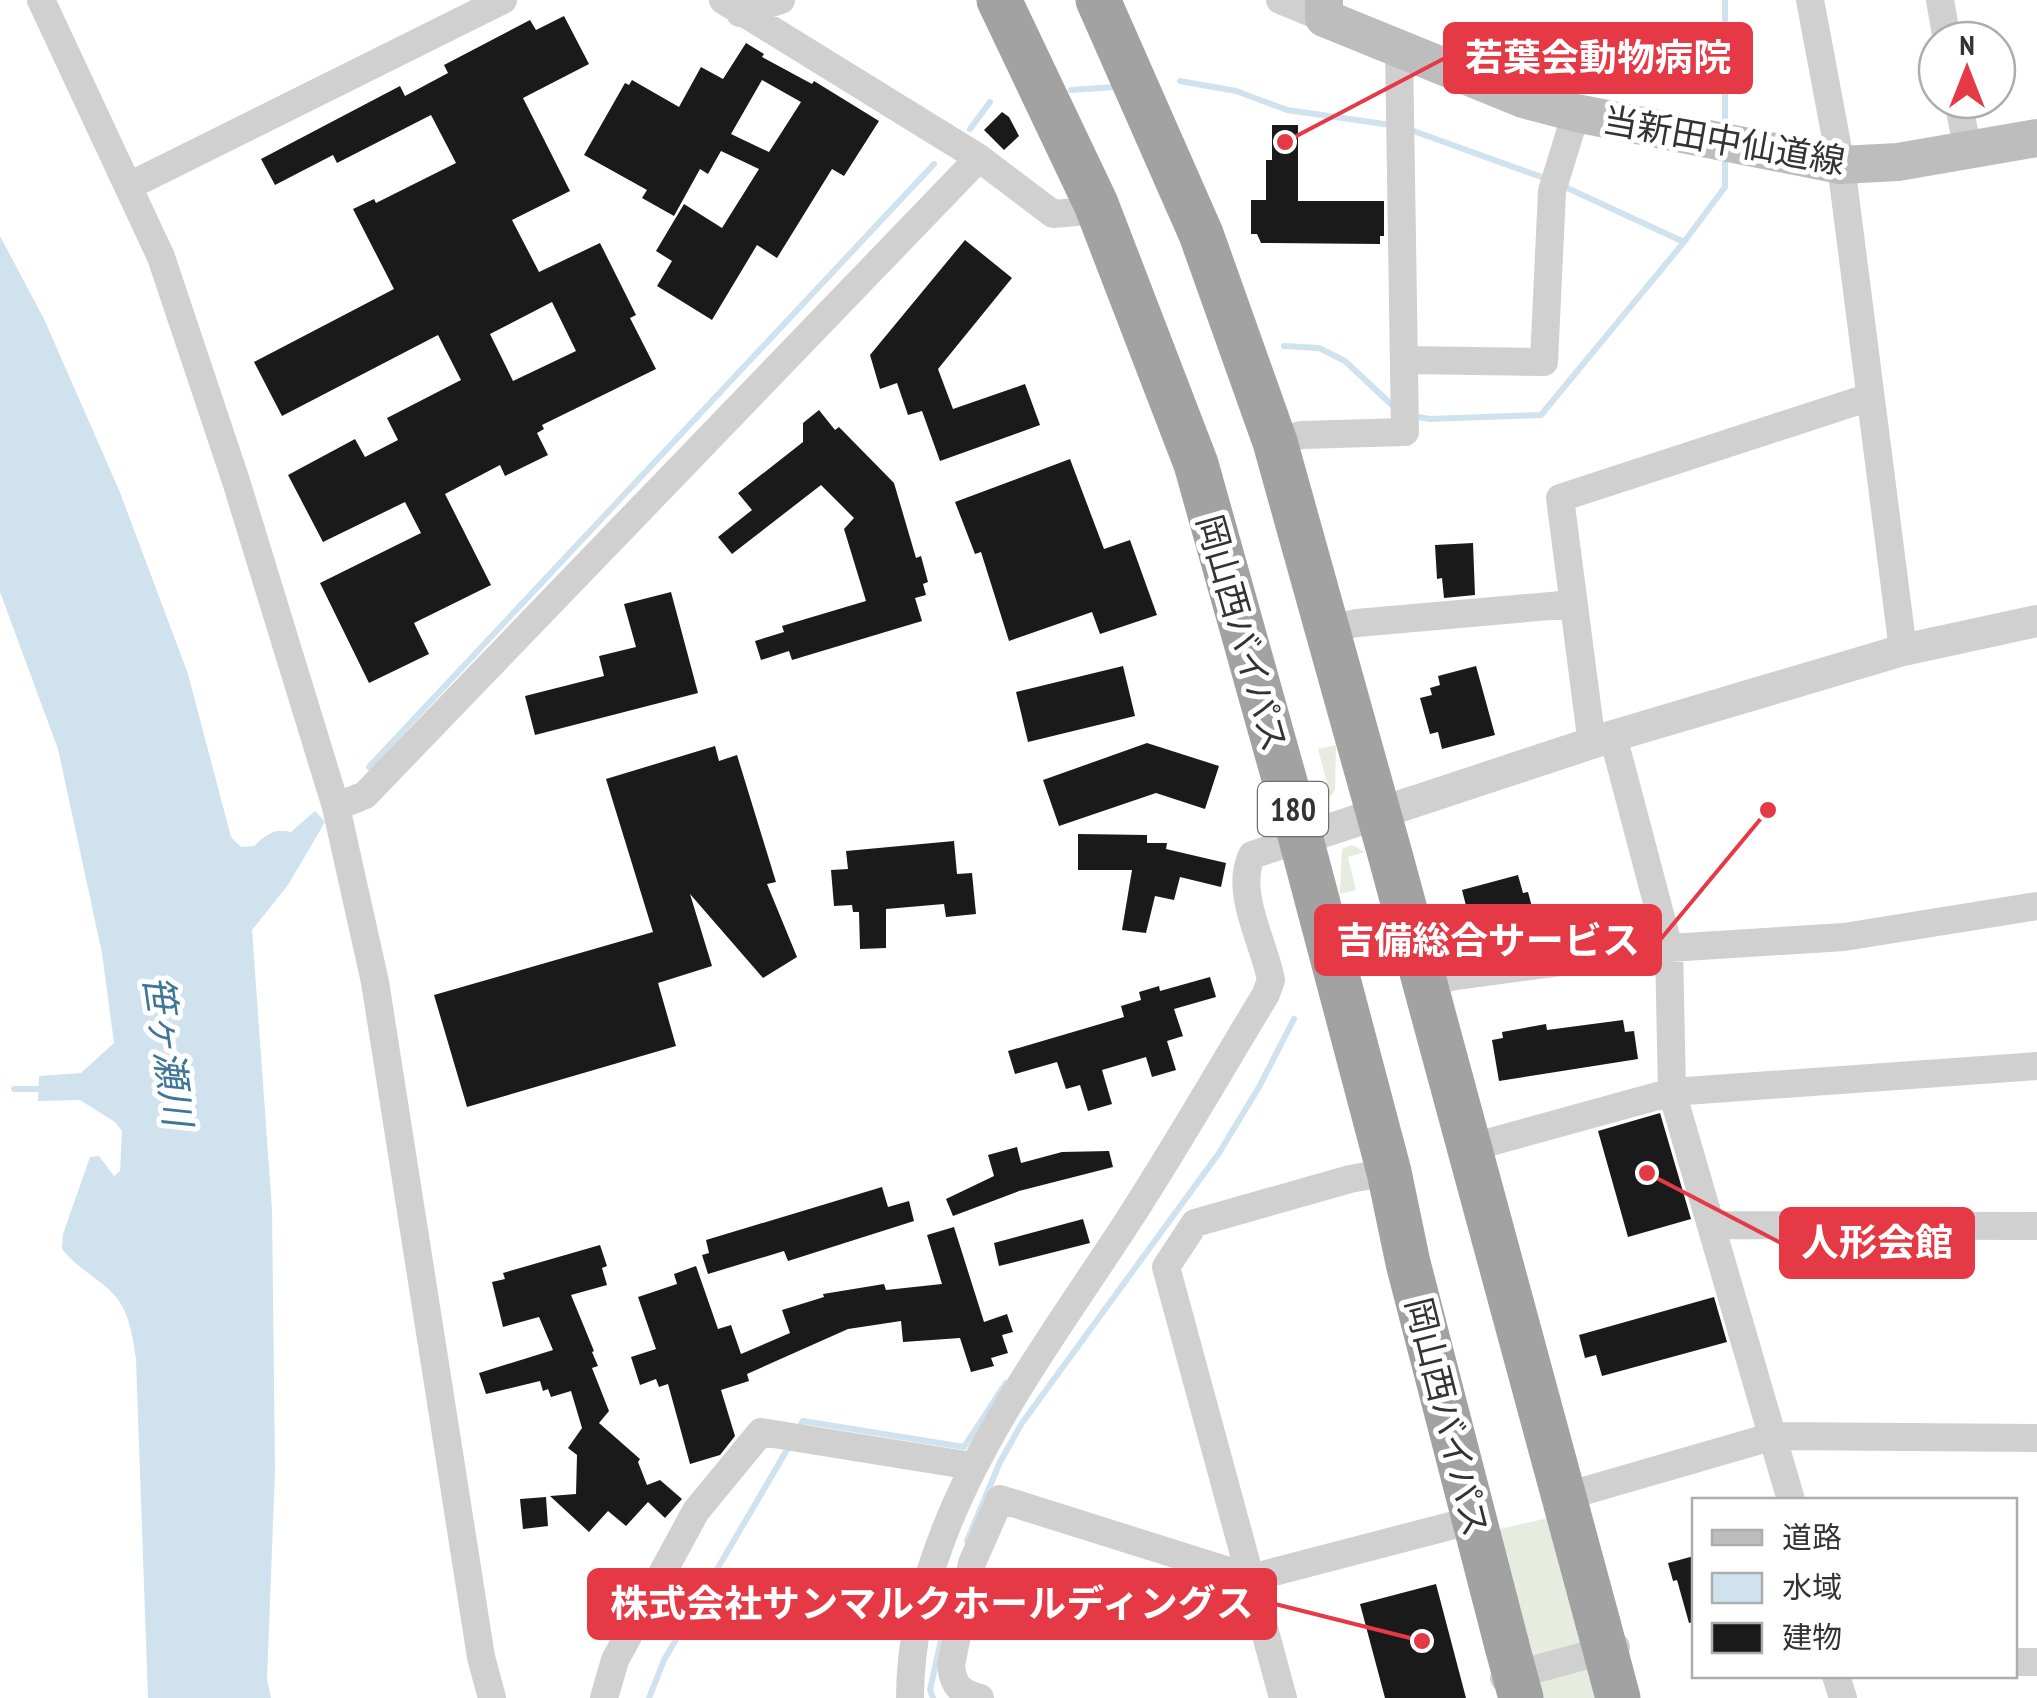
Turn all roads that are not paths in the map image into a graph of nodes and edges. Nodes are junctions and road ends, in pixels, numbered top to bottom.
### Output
1 (41, 0) edge
2 (503, 0) edge
3 (782, 0) edge
4 (999, 0) edge
5 (1098, 0) edge
6 (1280, 0) edge
7 (1810, 0) edge
8 (732, 6) edge
9 (1324, 9) edge
10 (1399, 48) junction
11 (1576, 113) junction
12 (1962, 120) edge
13 (2037, 138) edge
14 (1968, 152) junction
15 (979, 158) junction
16 (1840, 166) junction
17 (129, 186) junction
18 (1096, 204) junction
19 (1404, 360) junction
20 (1870, 397) junction
21 (1275, 442) junction
22 (1574, 604) junction
23 (2037, 621) edge
24 (1328, 630) junction
25 (1903, 650) junction
26 (1603, 740) junction
27 (336, 808) junction
28 (1379, 813) junction
29 (1301, 838) junction
30 (2037, 906) edge
31 (1669, 948) junction
32 (1425, 983) junction
33 (2037, 1066) edge
34 (1672, 1092) junction
35 (1470, 1148) junction
36 (1389, 1172) junction
37 (1492, 1226) junction
38 (1712, 1226) junction
39 (2037, 1226) edge
40 (1408, 1263) junction
41 (1774, 1436) junction
42 (2037, 1438) edge
43 (972, 1466) junction
44 (1584, 1491) junction
45 (1790, 1498) edge
46 (1454, 1525) junction
47 (1251, 1578) junction
48 (1611, 1634) junction
49 (1507, 1680) edge
50 (492, 1698) edge
51 (604, 1698) edge
52 (910, 1698) edge
53 (980, 1698) edge
54 (1283, 1698) edge
55 (1618, 1698) edge
56 (1639, 1698) edge

1 - 17 street
2 - 17 street
3 - 8 street
4 - 18 highway, 岡山西バイパス / 180
5 - 21 highway, 180
6 - 9 street
7 - 16 street
8 - 15 street
9 - 10 main road, 当新田中仙道線
10 - 11 main road, 当新田中仙道線
10 - 19 street
11 - 16 main road, 当新田中仙道線
11 - 19 street
12 - 14 street
13 - 14 main road, 当新田中仙道線
14 - 16 main road, 当新田中仙道線
15 - 18 street
15 - 27 street
16 - 20 street
17 - 27 street
18 - 29 highway, 岡山西バイパス / 180
19 - 21 street
20 - 22 street
20 - 25 street
21 - 24 highway, 180
22 - 24 street
22 - 26 street
23 - 25 street
24 - 28 highway, 180
25 - 26 street
26 - 28 street
26 - 31 street
27 - 50 street
28 - 29 street
28 - 32 highway, 180
29 - 36 highway, 岡山西バイパス / 180
29 - 43 street
30 - 31 street
31 - 32 street
31 - 34 street
32 - 35 highway, 180
33 - 34 street
34 - 35 street
34 - 38 street
35 - 37 highway, 180
36 - 40 highway, 岡山西バイパス / 180
36 - 47 street
37 - 44 street
37 - 48 highway, 180
38 - 39 street
38 - 41 street
40 - 46 street
40 - 49 highway, 岡山西バイパス / 180
41 - 42 street
41 - 44 street
41 - 45 street
43 - 51 street
43 - 52 street
44 - 48 street
46 - 47 street
46 - 49 street
47 - 53 street
47 - 54 street
48 - 49 street
48 - 55 highway, 180, bridge
48 - 56 street

